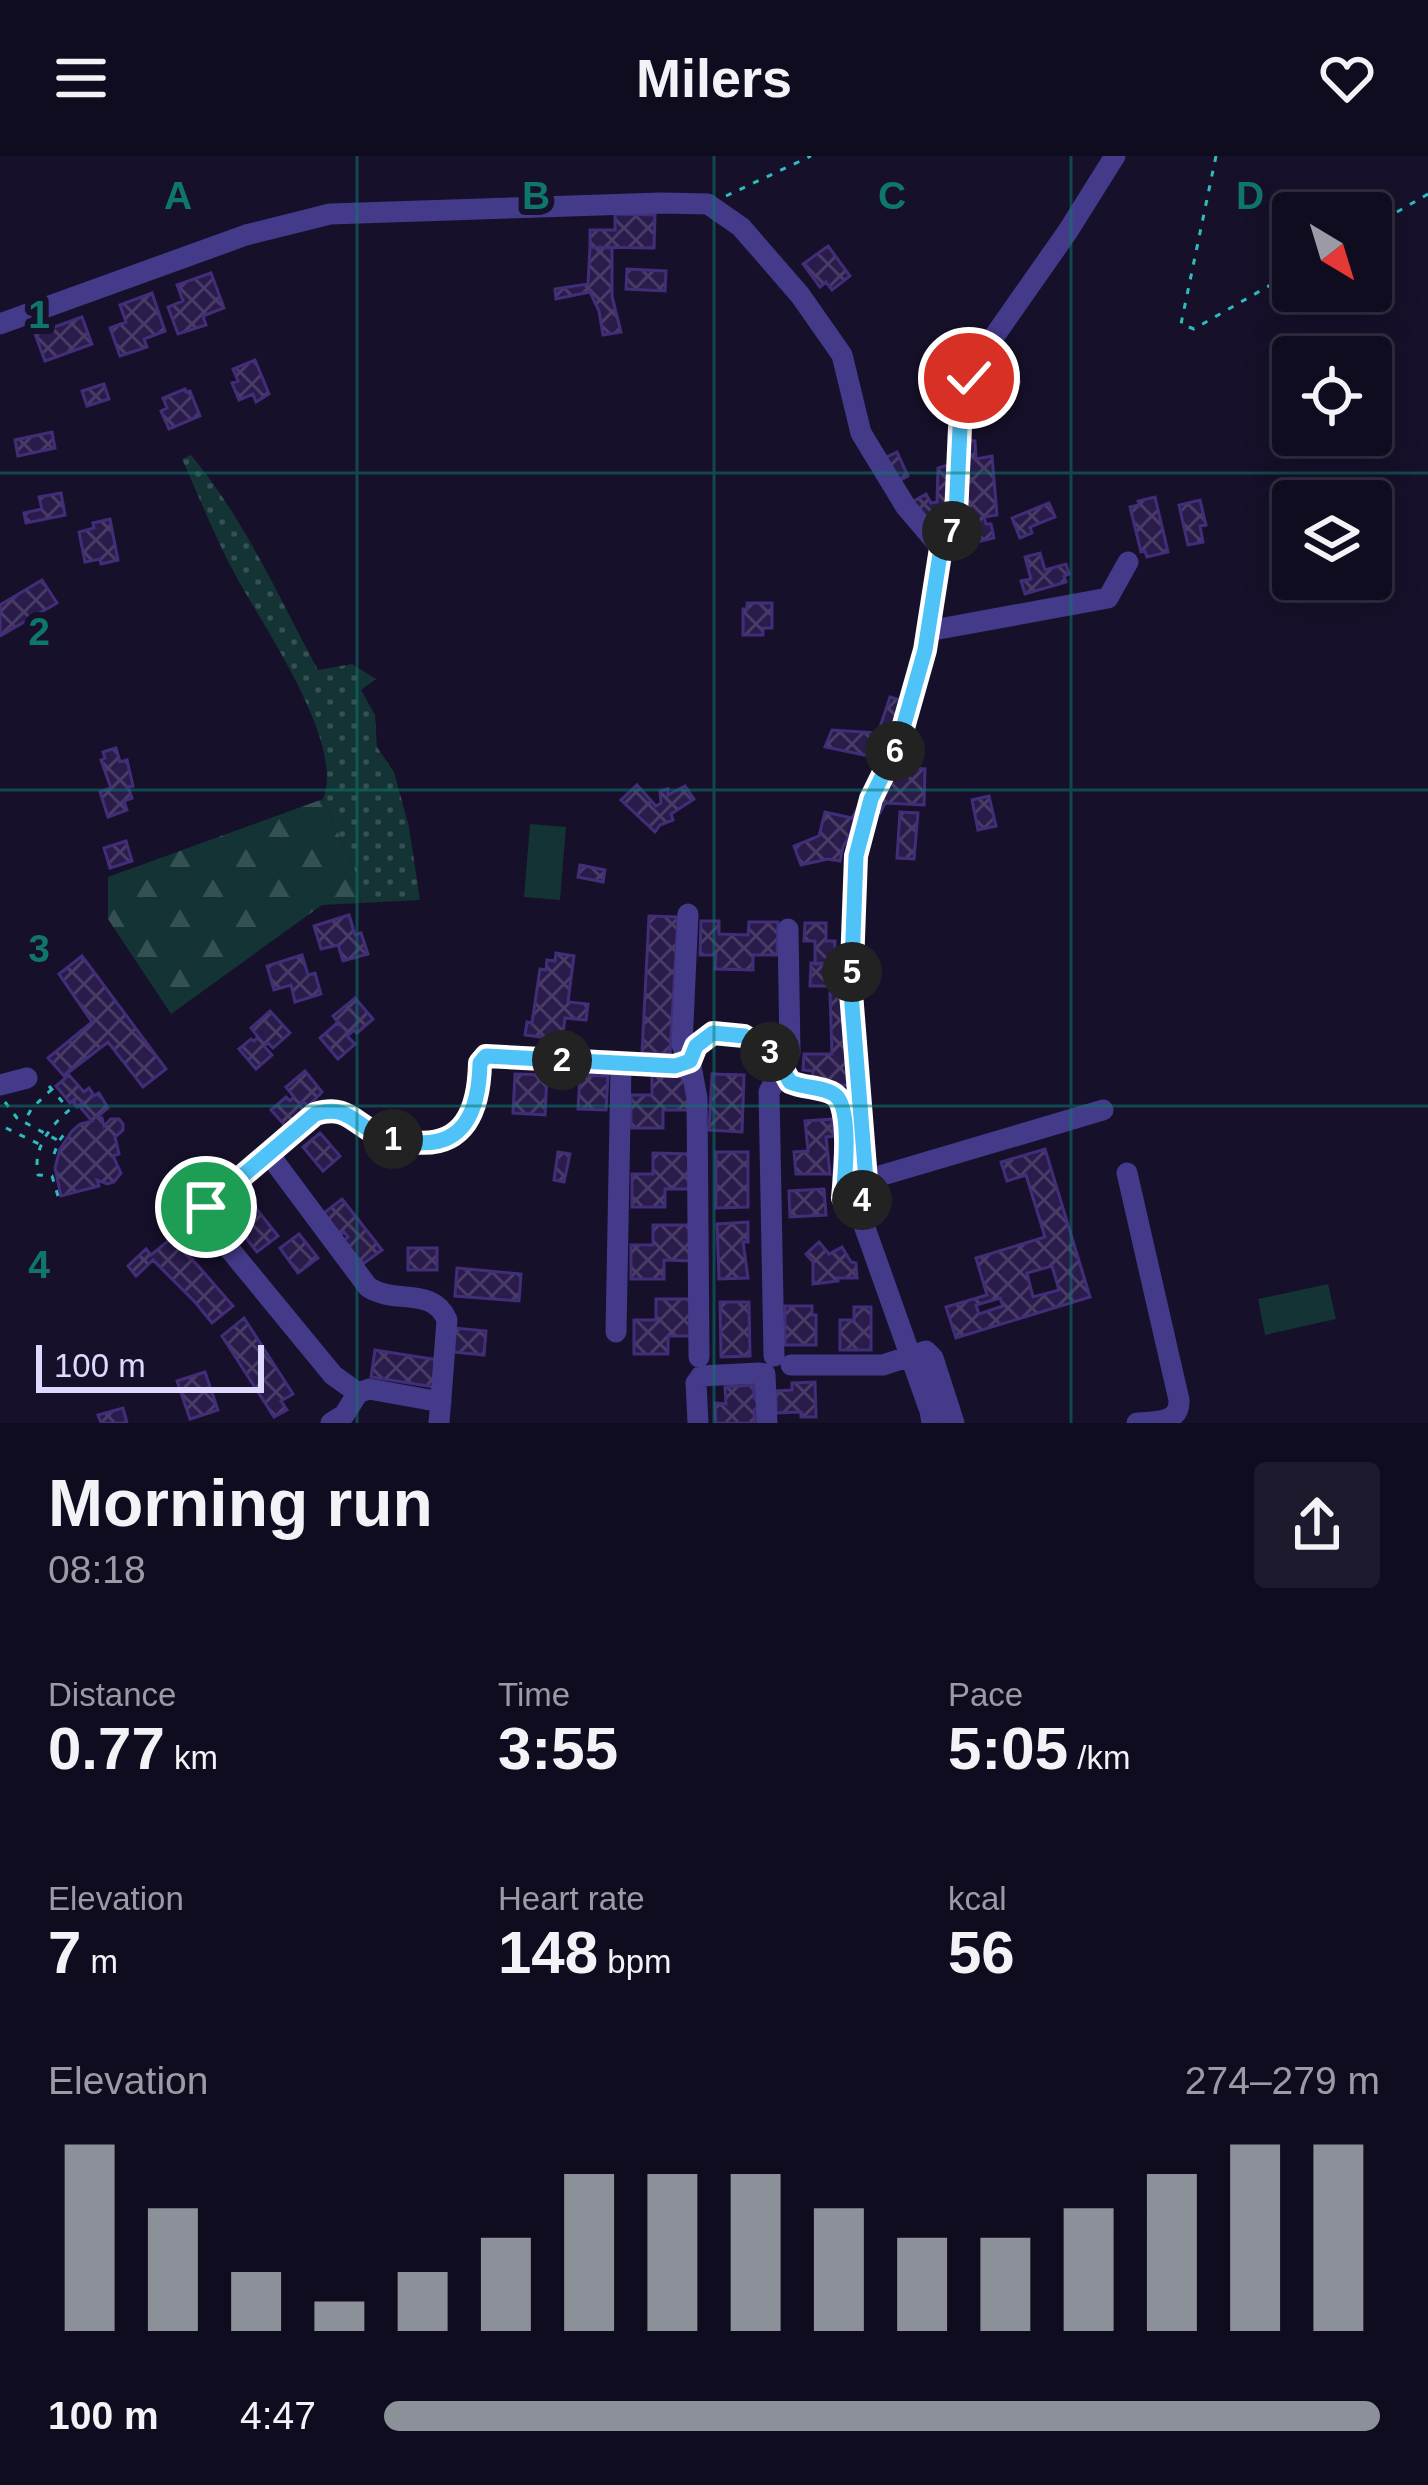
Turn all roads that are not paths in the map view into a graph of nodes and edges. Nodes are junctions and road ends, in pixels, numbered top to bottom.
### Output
1 (1115, 156) edge
2 (0, 324) edge
3 (941, 548) junction
4 (1128, 562) dead end
5 (928, 631) junction
6 (688, 914) dead end
7 (788, 928) dead end
8 (690, 1061) junction
9 (621, 1064) junction
10 (781, 1070) junction
11 (27, 1078) dead end
12 (0, 1085) edge
13 (1103, 1110) dead end
14 (268, 1153) junction
15 (1127, 1173) dead end
16 (866, 1180) junction
17 (860, 1214) junction
18 (616, 1332) dead end
19 (700, 1357) dead end
20 (909, 1357) junction
21 (358, 1393) junction
22 (440, 1412) edge
23 (332, 1423) edge
24 (698, 1423) edge
25 (767, 1423) edge
26 (932, 1423) edge
27 (954, 1423) edge
28 (1137, 1423) edge

1 - 3 street
2 - 3 street
3 - 5 street
4 - 5 street
5 - 16 street
6 - 8 street
7 - 10 street
8 - 9 street
8 - 10 street
8 - 19 street
9 - 14 street
9 - 18 street
10 - 17 street
10 - 20 street
11 - 12 street
13 - 16 street
14 - 21 street
14 - 22 street
15 - 28 street
16 - 17 street
17 - 20 street
20 - 26 street
20 - 27 street
21 - 22 street
21 - 23 street
24 - 25 street

